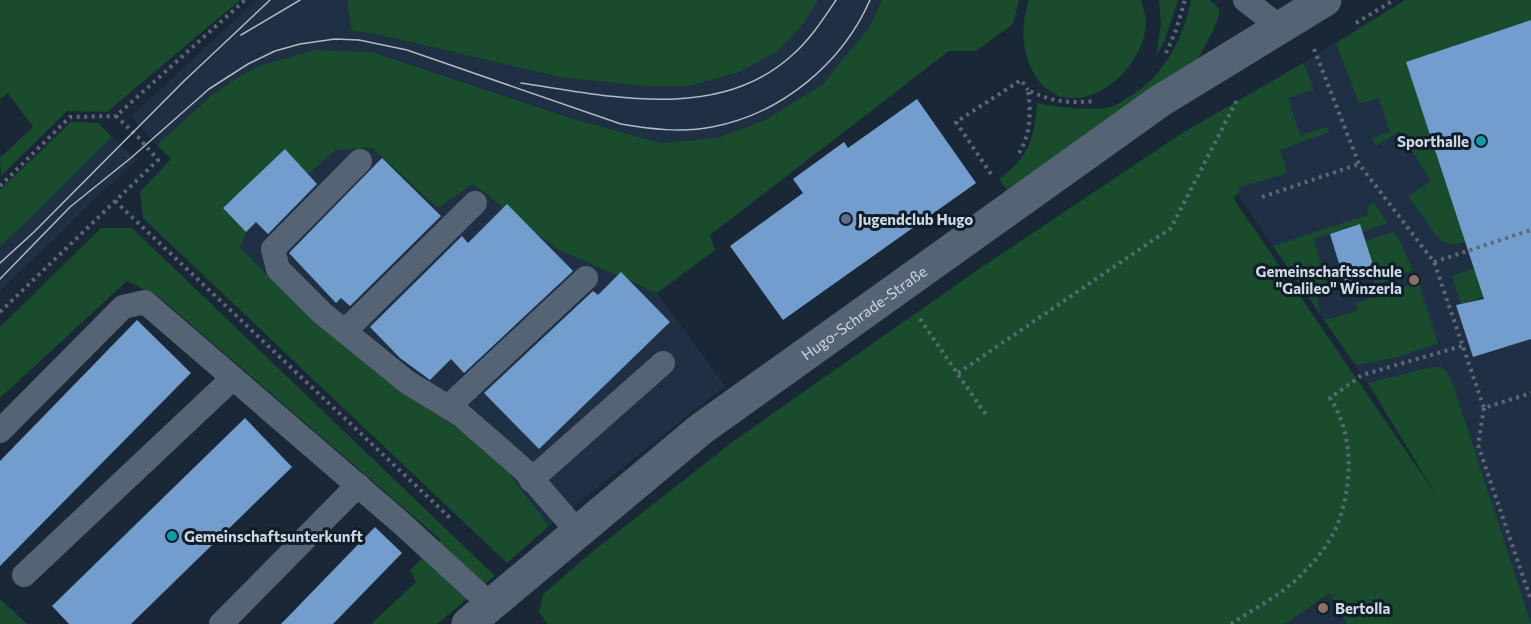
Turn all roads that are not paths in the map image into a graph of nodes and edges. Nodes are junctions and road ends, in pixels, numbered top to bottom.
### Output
1 (1245, 0) edge
2 (1325, 0) edge
3 (1280, 27) junction
4 (360, 161) dead end
5 (475, 203) dead end
6 (586, 278) dead end
7 (345, 331) junction
8 (663, 363) dead end
9 (233, 378) junction
10 (448, 407) junction
11 (0, 431) edge
12 (531, 480) junction
13 (358, 485) junction
14 (578, 532) junction
15 (24, 575) dead end
16 (480, 614) edge
17 (221, 624) edge

1 - 3 lane
2 - 3 street, Hugo-Schrade-Straße
3 - 14 street, Hugo-Schrade-Straße
4 - 7 lane
5 - 7 lane
6 - 10 lane
7 - 10 lane
8 - 12 lane
9 - 11 lane
9 - 13 lane
9 - 15 lane
10 - 12 lane
12 - 14 lane
13 - 16 lane
13 - 17 lane
14 - 16 street, Hugo-Schrade-Straße

